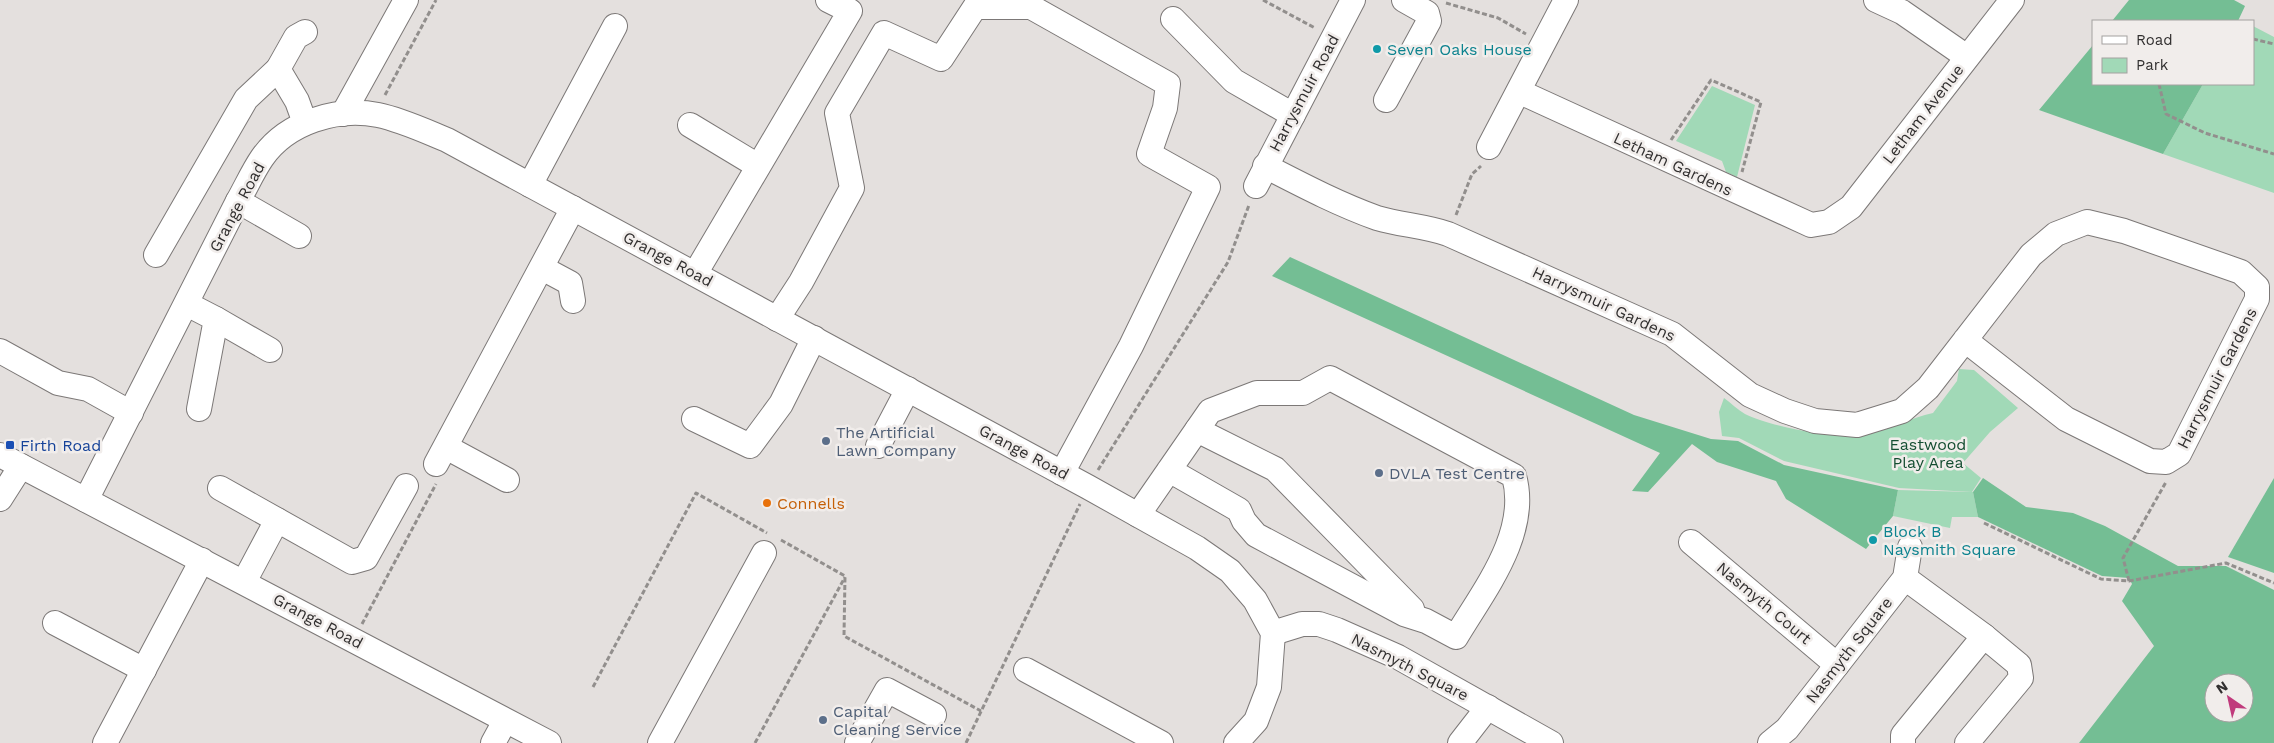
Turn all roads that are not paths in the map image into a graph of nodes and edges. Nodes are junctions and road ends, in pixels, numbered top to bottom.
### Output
1 (406, 0) edge
2 (828, 0) edge
3 (1353, 0) edge
4 (1404, 0) edge
5 (1566, 0) edge
6 (1876, 0) edge
7 (2012, 0) edge
8 (1173, 19) dead end
9 (615, 26) dead end
10 (305, 32) dead end
11 (1967, 57) junction
12 (278, 69) junction
13 (1520, 92) junction
14 (1386, 100) dead end
15 (343, 114) junction
16 (1293, 115) junction
17 (305, 123) junction
18 (690, 125) dead end
19 (1489, 147) road end
20 (758, 166) junction
21 (1261, 176) joint
22 (530, 185) junction
23 (238, 201) junction
24 (573, 208) junction
25 (1830, 222) joint
26 (298, 236) dead end
27 (156, 255) dead end
28 (542, 268) junction
29 (695, 274) junction
30 (573, 301) dead end
31 (187, 304) junction
32 (216, 319) junction
33 (778, 319) junction
34 (814, 338) junction
35 (1965, 340) junction
36 (270, 350) dead end
37 (0, 351) edge
38 (908, 389) junction
39 (199, 409) dead end
40 (131, 413) junction
41 (694, 419) dead end
42 (1197, 430) junction
43 (878, 446) dead end
44 (10, 460) edge
45 (1169, 470) junction
46 (1062, 473) junction
47 (507, 480) dead end
48 (406, 486) dead end
49 (220, 488) dead end
50 (1186, 497) dead end
51 (0, 498) edge
52 (86, 500) junction
53 (1138, 515) junction
54 (277, 520) junction
55 (1256, 536) junction
56 (770, 542) road end
57 (1691, 542) dead end
58 (1910, 547) dead end
59 (202, 560) junction
60 (1905, 578) junction
61 (244, 582) junction
62 (1426, 621) junction
63 (55, 623) dead end
64 (1273, 632) junction
65 (1984, 636) junction
66 (1837, 665) junction
67 (144, 670) junction
68 (1026, 670) dead end
69 (1488, 707) junction
70 (934, 715) dead end
71 (505, 721) junction
72 (105, 743) edge
73 (493, 743) edge
74 (549, 743) edge
75 (660, 743) edge
76 (857, 743) edge
77 (1161, 743) edge
78 (1236, 743) edge
79 (1460, 743) edge
80 (1551, 743) edge
81 (1770, 743) edge
82 (1902, 743) edge
83 (1966, 743) edge

1 - 15 street
2 - 20 street
3 - 16 street, Harrysmuir Road
4 - 14 street
5 - 13 street
6 - 11 street
7 - 11 street, Letham Avenue
8 - 16 street
9 - 22 street
10 - 12 street
11 - 25 street, Letham Avenue
12 - 17 street
12 - 27 street
13 - 19 street
13 - 25 street, Letham Gardens
15 - 17 street, Grange Road
15 - 22 street, Grange Road
16 - 21 street, Harrysmuir Road
17 - 23 street, Grange Road
18 - 20 street
20 - 29 street
21 - 35 street, Harrysmuir Gardens
22 - 24 street, Grange Road
23 - 26 street
23 - 31 street, Grange Road
24 - 28 street
24 - 29 street, Grange Road
28 - 30 street
28 - 47 street
29 - 33 street, Grange Road
31 - 32 street
31 - 40 street, Grange Road
32 - 36 street
32 - 39 street
33 - 34 street, Grange Road
33 - 46 street
34 - 38 street, Grange Road
34 - 41 street
35 - 35 street, Harrysmuir Gardens
37 - 40 street
38 - 43 street
38 - 46 street, Grange Road
40 - 52 street, Grange Road
42 - 45 street
42 - 62 street
42 - 62 street
44 - 51 street
44 - 52 street, Grange Road
45 - 53 street
45 - 55 street
46 - 53 street, Grange Road
48 - 54 street
49 - 54 street
50 - 55 street
52 - 59 street, Grange Road
53 - 64 street, Grange Road
54 - 61 street
55 - 62 street
56 - 75 street
57 - 66 street, Nasmyth Court
58 - 60 street, Nasmyth Square
59 - 61 street, Grange Road
59 - 67 street
60 - 65 street
60 - 66 street, Nasmyth Square
61 - 71 street, Grange Road
63 - 67 street
64 - 69 street, Nasmyth Square
64 - 78 street
65 - 82 street
65 - 83 street
66 - 81 street, Nasmyth Square
67 - 72 street
68 - 77 street
69 - 79 street, Nasmyth Square
69 - 80 street, Nasmyth Square
70 - 76 street
71 - 73 street
71 - 74 street, Grange Road

